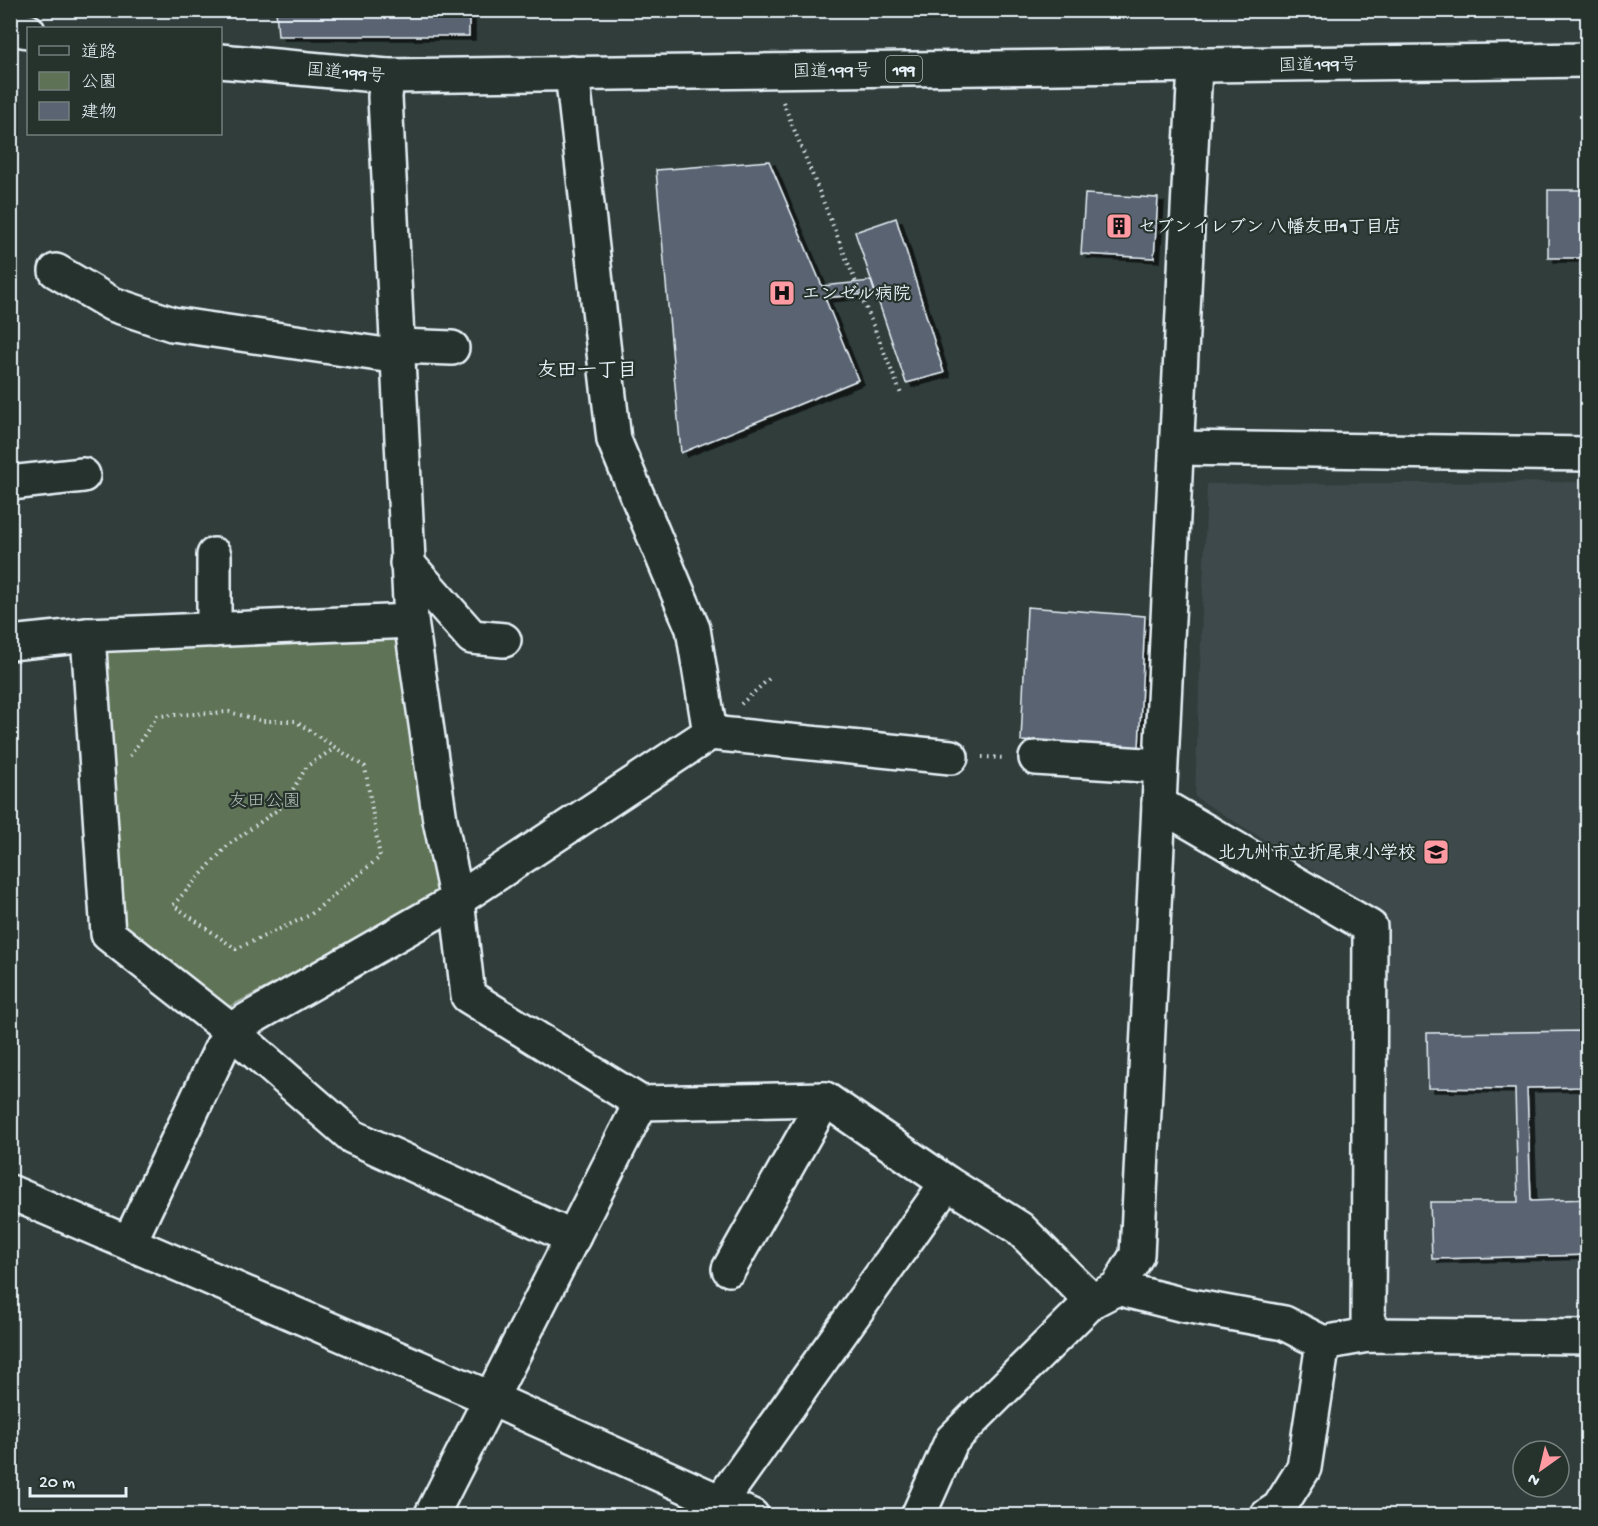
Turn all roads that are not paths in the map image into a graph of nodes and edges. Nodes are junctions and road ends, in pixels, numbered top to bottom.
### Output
1 (10, 28) edge
2 (27, 31) edge
3 (1587, 60) edge
4 (222, 61) edge
5 (1195, 66) junction
6 (572, 73) junction
7 (387, 76) junction
8 (56, 271) dead end
9 (452, 348) dead end
10 (398, 351) junction
11 (1177, 448) junction
12 (1587, 454) edge
13 (83, 475) dead end
14 (10, 483) edge
15 (214, 555) dead end
16 (407, 563) junction
17 (411, 621) junction
18 (214, 630) junction
19 (88, 635) junction
20 (504, 640) dead end
21 (10, 643) edge
22 (710, 733) junction
23 (951, 757) road end
24 (1036, 758) road end
25 (1160, 766) junction
26 (1159, 804) junction
27 (457, 900) junction
28 (230, 1030) junction
29 (825, 1099) junction
30 (641, 1103) junction
31 (947, 1183) junction
32 (10, 1192) edge
33 (573, 1238) junction
34 (129, 1243) junction
35 (729, 1269) dead end
36 (1105, 1294) junction
37 (1368, 1335) junction
38 (1587, 1337) edge
39 (1323, 1343) junction
40 (492, 1399) junction
41 (721, 1502) junction
42 (431, 1515) edge
43 (752, 1515) edge
44 (918, 1515) edge
45 (1267, 1515) edge

1 - 2 main road
3 - 5 main road, 国道199号 / 199
4 - 7 main road, 国道199号 / 199
5 - 6 main road, 国道199号 / 199
5 - 11 main road
6 - 7 main road, 国道199号 / 199
6 - 22 main road
7 - 10 main road
8 - 10 main road
9 - 10 main road
10 - 16 main road
11 - 12 main road
11 - 25 main road
13 - 14 main road
15 - 18 main road
16 - 17 main road
16 - 20 main road
17 - 18 main road
17 - 27 main road
18 - 19 main road
19 - 21 main road
19 - 28 main road
22 - 23 main road
22 - 27 main road
24 - 25 main road
25 - 26 main road
26 - 36 main road
26 - 37 main road
27 - 28 main road
27 - 30 main road
28 - 33 main road
28 - 34 main road
29 - 30 main road
29 - 31 main road
29 - 35 main road
30 - 33 main road
31 - 36 main road
31 - 41 main road
32 - 34 main road
33 - 40 main road
34 - 40 main road
36 - 39 main road
36 - 44 main road
37 - 38 main road
37 - 39 main road
39 - 45 main road
40 - 41 main road
40 - 42 main road
41 - 43 main road

